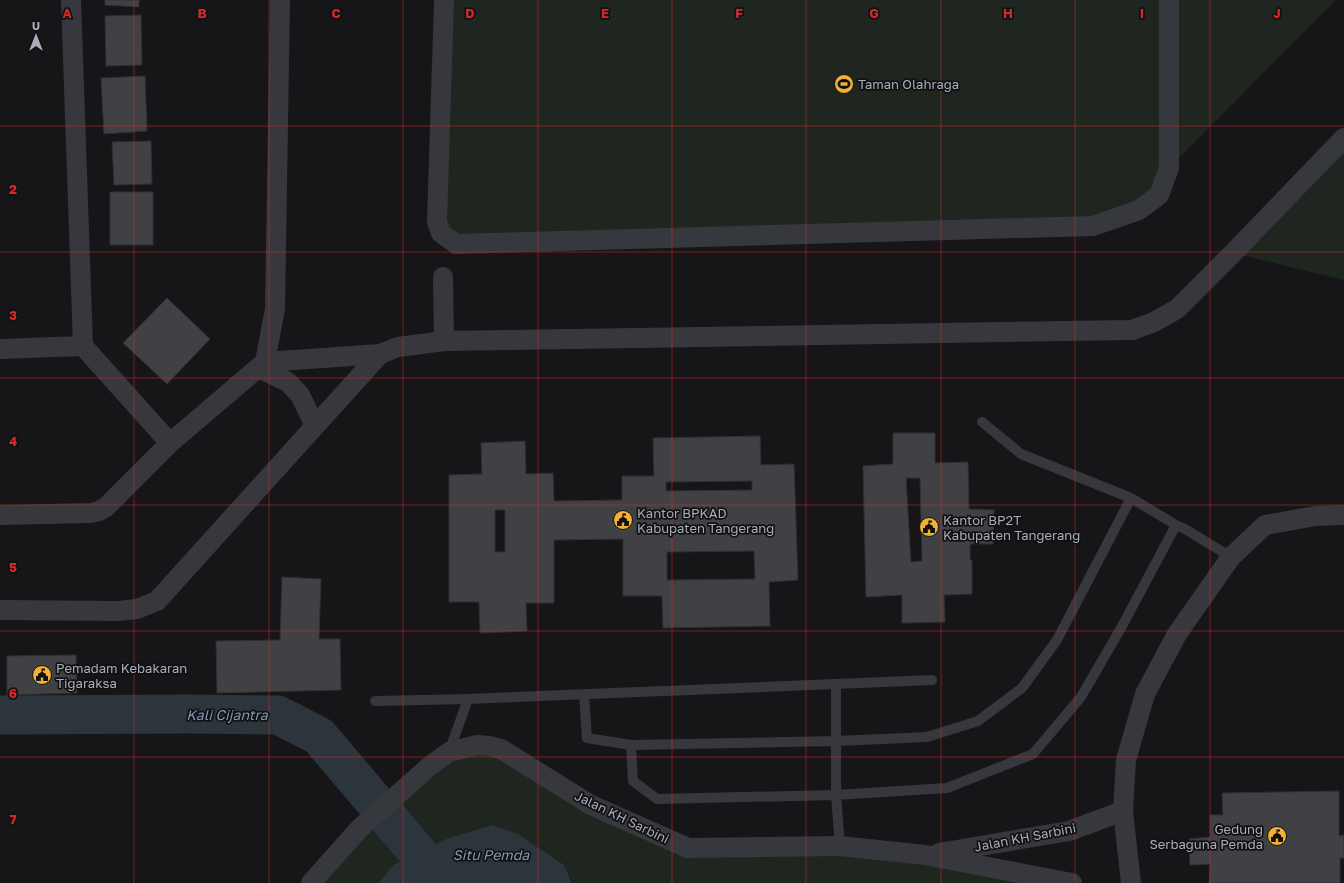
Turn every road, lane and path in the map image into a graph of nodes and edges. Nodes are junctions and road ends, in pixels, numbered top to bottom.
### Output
1 (71, 0) edge
2 (280, 0) edge
3 (444, 0) edge
4 (1169, 0) edge
5 (1344, 138) edge
6 (443, 277) dead end
7 (444, 341) junction
8 (83, 346) junction
9 (0, 349) edge
10 (380, 354) junction
11 (262, 365) junction
12 (982, 422) dead end
13 (315, 426) junction
14 (170, 443) junction
15 (1132, 498) junction
16 (0, 515) edge
17 (1344, 516) edge
18 (1176, 525) junction
19 (1231, 557) junction
20 (0, 610) edge
21 (932, 680) dead end
22 (836, 685) junction
23 (584, 695) junction
24 (468, 700) junction
25 (375, 701) dead end
26 (837, 741) junction
27 (631, 745) junction
28 (449, 752) junction
29 (836, 795) junction
30 (1123, 810) junction
31 (840, 846) junction
32 (925, 855) junction
33 (311, 883) edge
34 (1072, 883) edge
35 (1130, 883) edge

1 - 8 street
2 - 11 street
3 - 4 street
5 - 7 street
6 - 7 street
7 - 10 street
8 - 9 street
8 - 14 street
10 - 11 street
10 - 13 street
11 - 13 street
11 - 14 street
12 - 15 lane
13 - 20 street
14 - 16 street
15 - 18 lane
15 - 26 lane
17 - 19 street
18 - 19 lane
18 - 29 lane
19 - 30 street
21 - 22 lane
22 - 23 lane
22 - 26 lane
23 - 24 lane
23 - 27 lane
24 - 25 lane
24 - 28 lane
26 - 27 lane
26 - 29 lane
27 - 29 lane
28 - 31 street, Jalan KH Sarbini
28 - 33 street, Jalan KH Sarbini
29 - 31 lane
30 - 32 street, Jalan KH Sarbini
30 - 35 street
31 - 32 street, Jalan KH Sarbini
32 - 34 street, Jalan KH Sarbini

